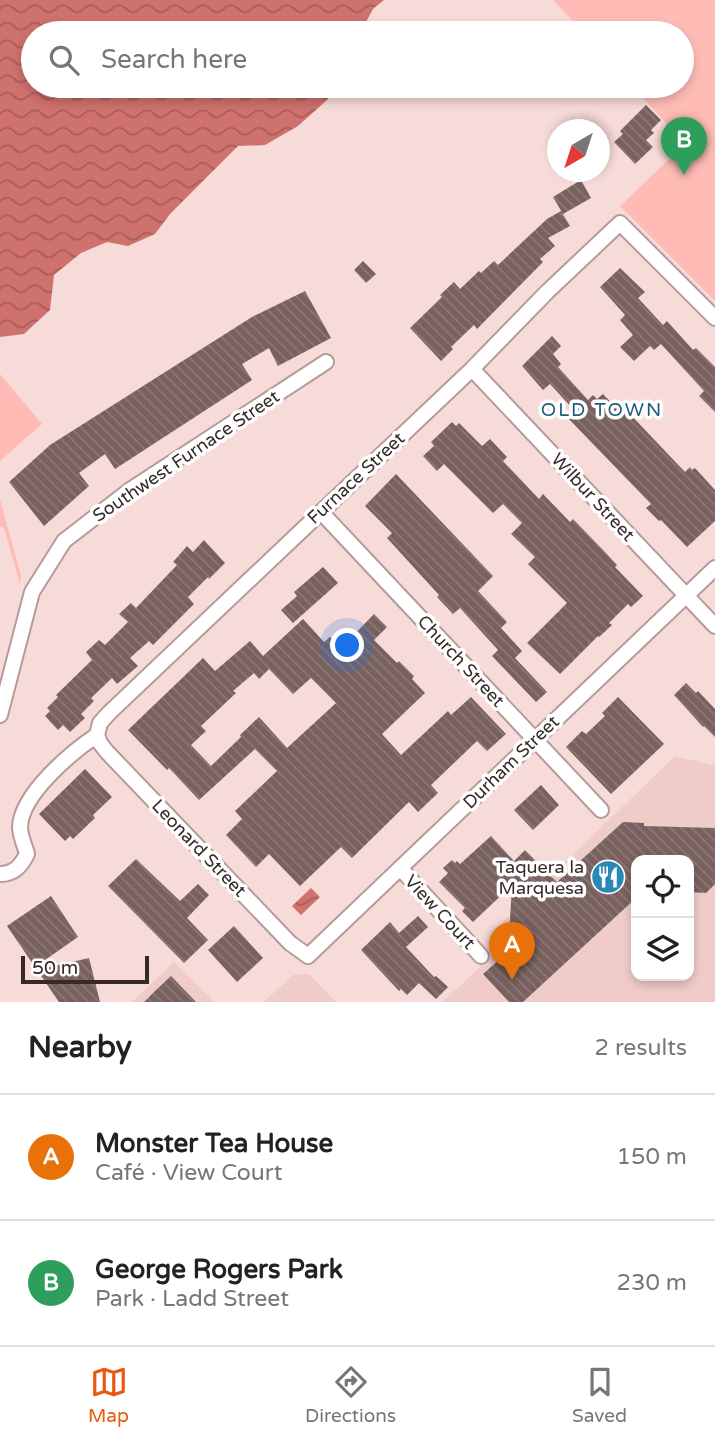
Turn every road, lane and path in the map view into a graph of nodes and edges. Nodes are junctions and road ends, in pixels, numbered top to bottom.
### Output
1 (715, 318) edge
2 (326, 362) dead end
3 (472, 369) junction
4 (321, 512) junction
5 (715, 568) edge
6 (686, 596) junction
7 (715, 626) edge
8 (0, 715) edge
9 (97, 735) junction
10 (535, 739) junction
11 (601, 810) dead end
12 (400, 868) junction
13 (0, 874) edge
14 (308, 956) joint
15 (481, 956) dead end

1 - 3 street, Furnace Street
2 - 8 street, Southwest Furnace Street
3 - 4 street, Furnace Street
3 - 6 street, Wilbur Street
4 - 9 street, Furnace Street
4 - 10 street, Church Street
5 - 6 street, Durham Street
6 - 7 street, Wilbur Street
6 - 10 street, Durham Street
9 - 13 street
9 - 14 street, Leonard Street
10 - 11 street, Church Street
10 - 12 street, Durham Street
12 - 14 street, Durham Street
12 - 15 street, View Court

